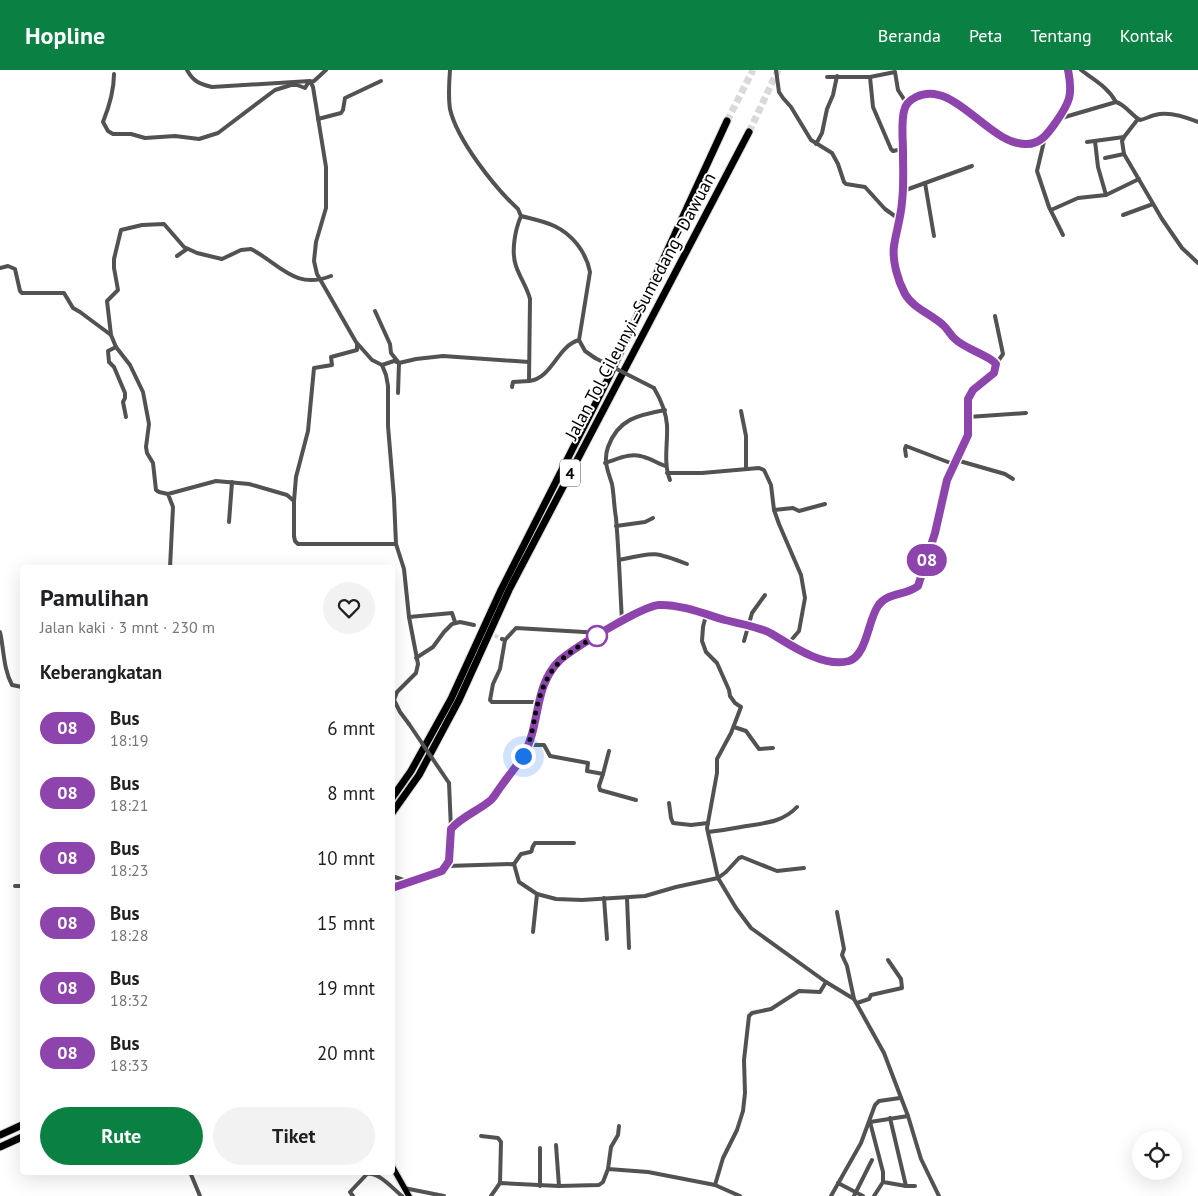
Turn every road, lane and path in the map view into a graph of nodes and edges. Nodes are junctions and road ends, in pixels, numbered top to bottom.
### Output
1 (187, 70) edge
2 (326, 70) edge
3 (450, 70) edge
4 (776, 70) edge
5 (1068, 70) edge
6 (1081, 70) edge
7 (114, 74) dead end
8 (837, 76) junction
9 (827, 77) dead end
10 (870, 77) junction
11 (310, 81) junction
12 (381, 81) dead end
13 (1116, 102) junction
14 (907, 104) junction
15 (318, 119) junction
16 (1058, 119) junction
17 (1138, 119) junction
18 (727, 122) tunnel mouth
19 (1198, 122) edge
20 (749, 132) tunnel mouth
21 (1045, 137) junction
22 (1124, 137) junction
23 (1095, 141) junction
24 (1087, 142) dead end
25 (816, 144) junction
26 (903, 149) junction
27 (1124, 154) junction
28 (1105, 158) dead end
29 (972, 166) dead end
30 (1139, 178) junction
31 (925, 183) junction
32 (903, 191) junction
33 (1106, 195) junction
34 (1153, 204) junction
35 (1051, 210) junction
36 (1123, 215) dead end
37 (521, 216) junction
38 (899, 219) junction
39 (1062, 235) dead end
40 (934, 236) dead end
41 (187, 249) junction
42 (177, 256) dead end
43 (1198, 263) edge
44 (0, 268) edge
45 (331, 276) dead end
46 (321, 280) junction
47 (375, 311) dead end
48 (995, 316) dead end
49 (111, 335) junction
50 (579, 340) junction
51 (356, 342) junction
52 (116, 347) junction
53 (529, 362) junction
54 (399, 363) junction
55 (996, 364) junction
56 (382, 365) junction
57 (529, 382) junction
58 (512, 387) dead end
59 (398, 393) dead end
60 (664, 410) junction
61 (741, 411) dead end
62 (1026, 413) dead end
63 (126, 417) dead end
64 (968, 418) junction
65 (906, 456) dead end
66 (954, 462) junction
67 (605, 463) junction
68 (666, 466) junction
69 (746, 469) junction
70 (667, 473) junction
71 (1014, 479) dead end
72 (670, 480) dead end
73 (232, 482) junction
74 (168, 494) junction
75 (294, 501) junction
76 (826, 504) dead end
77 (774, 510) junction
78 (653, 518) dead end
79 (229, 522) dead end
80 (616, 526) junction
81 (396, 544) junction
82 (619, 560) junction
83 (688, 564) dead end
84 (170, 565) edge
85 (765, 595) dead end
86 (706, 615) junction
87 (409, 617) junction
88 (622, 621) junction
89 (456, 622) junction
90 (474, 625) dead end
91 (749, 626) junction
92 (0, 632) edge
93 (602, 633) junction
94 (744, 641) dead end
95 (787, 645) junction
96 (416, 658) junction
97 (20, 687) edge
98 (395, 695) edge
99 (538, 702) junction
100 (395, 703) edge
101 (734, 727) junction
102 (529, 745) junction
103 (773, 748) dead end
104 (609, 751) dead end
105 (603, 774) junction
106 (395, 794) edge
107 (636, 800) dead end
108 (669, 803) dead end
109 (797, 806) dead end
110 (395, 809) edge
111 (708, 823) junction
112 (451, 829) junction
113 (708, 832) junction
114 (574, 843) dead end
115 (514, 864) junction
116 (447, 866) junction
117 (804, 868) dead end
118 (395, 877) edge
119 (718, 878) junction
120 (410, 882) junction
121 (15, 886) dead end
122 (20, 886) edge
123 (395, 887) edge
124 (537, 894) junction
125 (604, 898) junction
126 (627, 898) junction
127 (837, 912) dead end
128 (533, 932) dead end
129 (607, 939) dead end
130 (628, 948) dead end
131 (888, 960) dead end
132 (826, 982) junction
133 (856, 1001) junction
134 (900, 1098) junction
135 (908, 1116) junction
136 (890, 1118) junction
137 (870, 1122) junction
138 (20, 1126) edge
139 (618, 1126) dead end
140 (0, 1135) edge
141 (481, 1136) dead end
142 (20, 1138) edge
143 (556, 1145) dead end
144 (0, 1146) edge
145 (540, 1148) dead end
146 (872, 1160) dead end
147 (608, 1169) junction
148 (395, 1172) edge
149 (191, 1175) edge
150 (365, 1175) edge
151 (374, 1175) edge
152 (883, 1182) junction
153 (838, 1183) junction
154 (500, 1184) junction
155 (715, 1185) junction
156 (540, 1186) junction
157 (559, 1186) junction
158 (906, 1186) junction
159 (915, 1186) dead end
160 (404, 1188) junction
161 (855, 1194) edge
162 (200, 1196) edge
163 (353, 1196) edge
164 (406, 1196) edge
165 (444, 1196) edge
166 (491, 1196) edge
167 (740, 1196) edge
168 (831, 1196) edge
169 (863, 1196) edge
170 (874, 1196) edge
171 (939, 1196) edge

1 - 11 street
2 - 11 street
3 - 37 street
4 - 25 street
5 - 16 main road
6 - 13 street
7 - 11 street
8 - 9 street
8 - 10 street
8 - 25 street
10 - 14 street
10 - 26 street
11 - 15 street
12 - 15 street
13 - 16 street
13 - 17 street
14 - 21 main road
14 - 26 main road
15 - 46 street
16 - 21 main road
17 - 19 street
17 - 22 street
18 - 106 highway, Jalan Tol Cileunyi–Sumedang–Dawuan / 4
20 - 110 highway, Jalan Tol Cileunyi–Sumedang–Dawuan / 4
21 - 35 street
22 - 23 street
22 - 27 street
23 - 24 street
23 - 33 street
25 - 38 street
26 - 32 main road
27 - 28 street
27 - 30 street
29 - 31 street
30 - 33 street
30 - 34 street
31 - 32 street
31 - 40 street
32 - 38 main road
33 - 35 street
34 - 36 street
34 - 43 street
35 - 39 street
37 - 50 street
37 - 53 street
38 - 55 main road
41 - 42 street
41 - 46 street
41 - 49 street
44 - 49 street
45 - 46 street
46 - 51 street
47 - 54 street
48 - 55 street
49 - 52 street
50 - 57 street
50 - 60 street, bridge
51 - 56 street
51 - 75 street
52 - 63 street
52 - 74 street
53 - 54 street
53 - 57 street
54 - 56 street
54 - 59 street
55 - 64 main road
56 - 81 street
57 - 58 street
60 - 67 street
60 - 68 street
61 - 69 street
62 - 64 street
64 - 66 main road
65 - 66 street
66 - 71 street
66 - 95 main road
67 - 68 street
67 - 80 street
68 - 70 street
69 - 70 street
69 - 77 street
70 - 72 street
73 - 74 street
73 - 75 street
73 - 79 street
74 - 84 street
75 - 81 street
76 - 77 street
77 - 95 street
78 - 80 street
80 - 82 street
81 - 87 street
82 - 83 street
82 - 88 street
85 - 91 street
86 - 88 main road
86 - 91 main road
86 - 101 street
87 - 89 street
87 - 96 street
88 - 93 main road
89 - 90 street
89 - 96 street
91 - 94 street
91 - 95 main road
92 - 97 street
93 - 99 main road
93 - 99 street
96 - 98 street
99 - 102 main road
100 - 112 street, bridge
101 - 103 street
101 - 111 street
102 - 105 street
102 - 112 main road
104 - 105 street
105 - 107 street
108 - 111 street
109 - 113 street
111 - 113 street
112 - 116 main road
113 - 119 street
114 - 115 street
115 - 116 street
115 - 124 street
116 - 120 main road
117 - 119 street
118 - 120 street
119 - 126 street
119 - 132 street
120 - 123 main road
121 - 122 street
124 - 125 street
124 - 128 street
125 - 126 street
125 - 129 street
126 - 130 street
127 - 133 street
131 - 133 street
132 - 133 street
132 - 155 street
133 - 134 street
134 - 135 street
134 - 137 street
135 - 136 street
135 - 171 street
136 - 137 street
136 - 158 street
137 - 152 street
137 - 153 street
138 - 140 highway
139 - 147 street
141 - 154 street
142 - 144 highway
143 - 157 street
145 - 156 street
146 - 161 street
147 - 155 street
147 - 157 street
148 - 160 main road
149 - 162 street
150 - 163 street
151 - 164 street
152 - 158 street
152 - 170 street
153 - 161 street
153 - 168 street
154 - 156 street
154 - 166 street
155 - 167 street
156 - 157 street
158 - 159 street
160 - 164 main road
160 - 165 street
161 - 169 street

